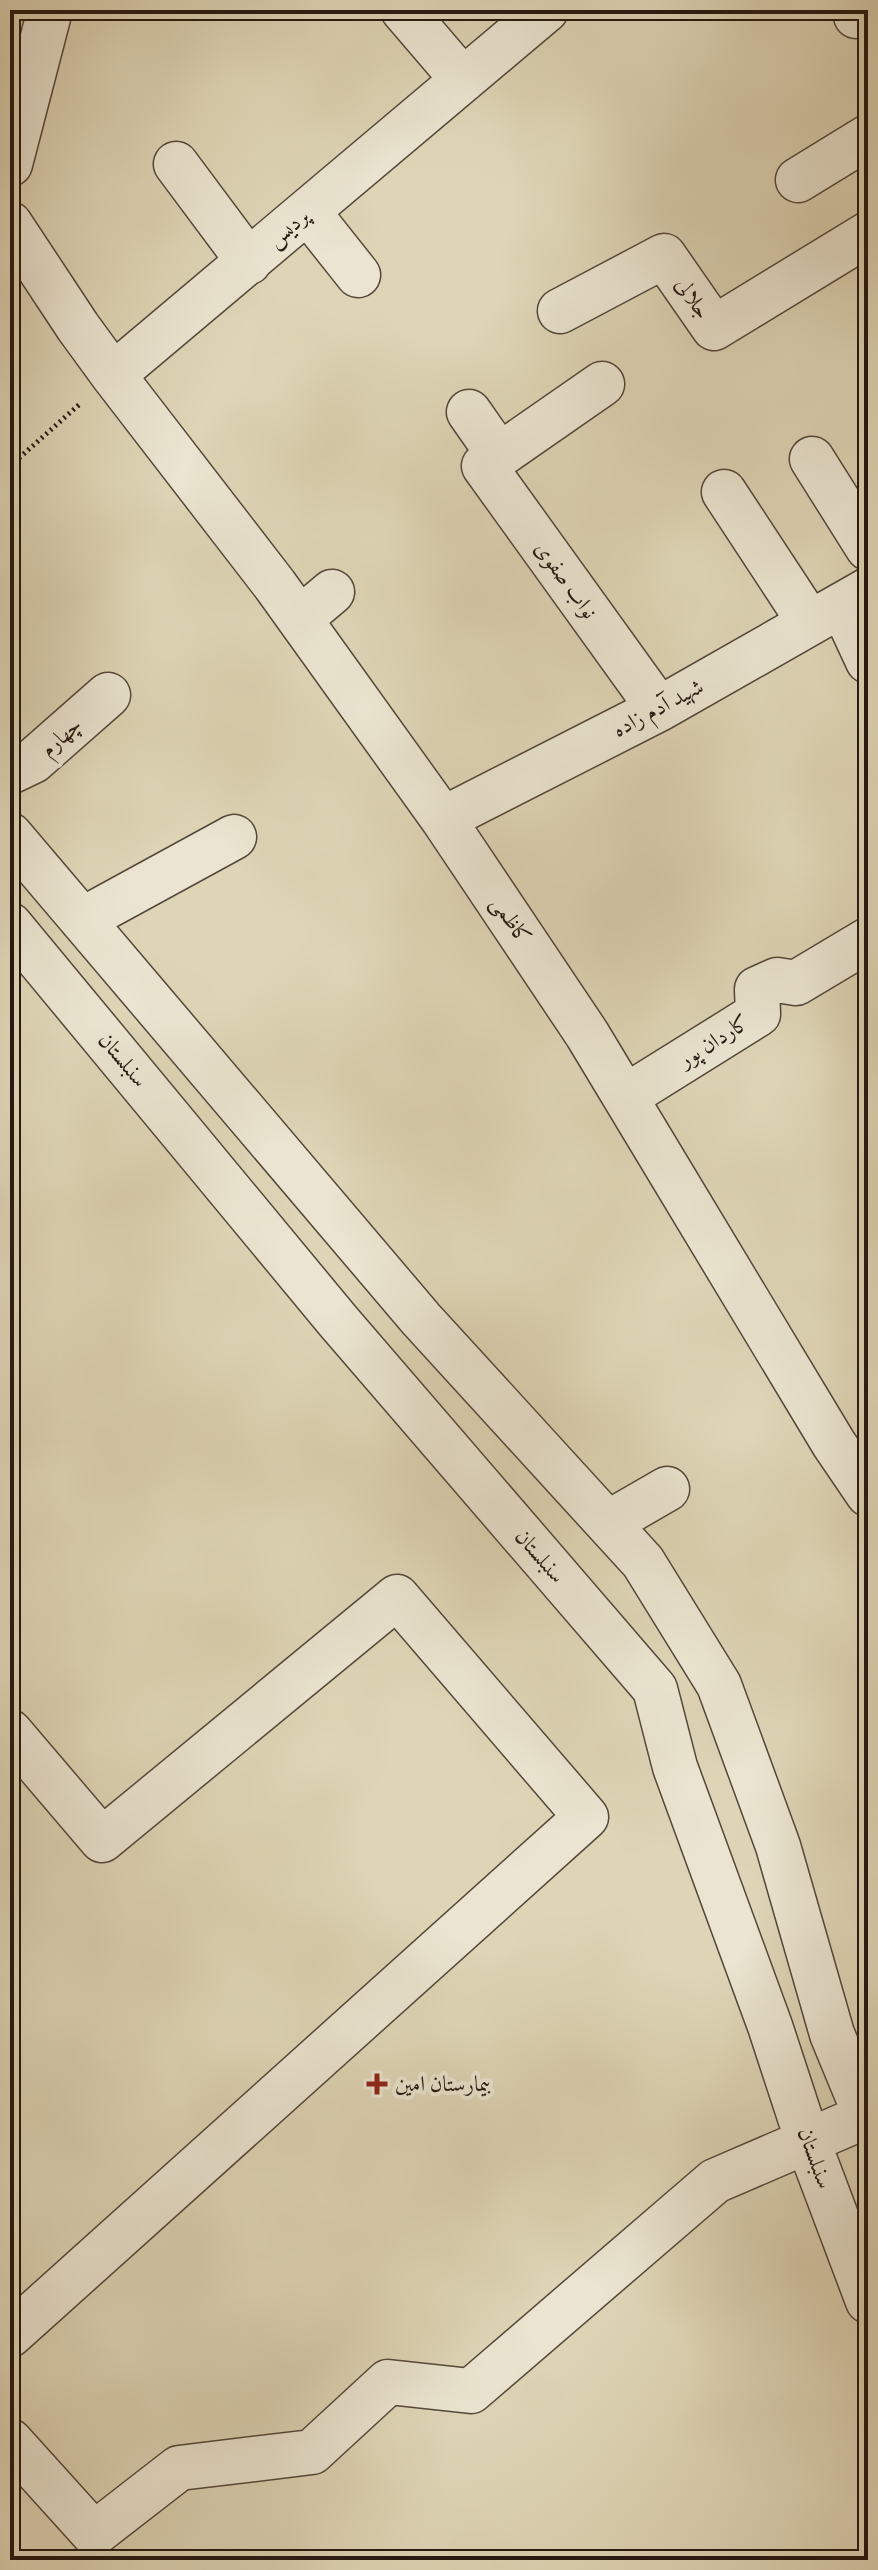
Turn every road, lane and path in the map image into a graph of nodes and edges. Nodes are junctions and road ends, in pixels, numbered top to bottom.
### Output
1 (50, 10) edge
2 (403, 10) edge
3 (546, 10) edge
4 (463, 80) junction
5 (868, 137) edge
6 (10, 164) edge
7 (176, 164) dead end
8 (798, 180) dead end
9 (308, 212) junction
10 (10, 224) edge
11 (868, 234) edge
12 (249, 262) junction
13 (358, 275) dead end
14 (560, 311) dead end
15 (113, 375) junction
16 (602, 384) dead end
17 (469, 412) dead end
18 (499, 455) junction
19 (812, 459) dead end
20 (10, 466) edge
21 (724, 492) dead end
22 (868, 548) edge
23 (840, 606) edge
24 (868, 661) edge
25 (108, 695) dead end
26 (659, 709) junction
27 (10, 772) edge
28 (443, 819) junction
29 (10, 835) edge
30 (234, 837) dead end
31 (82, 920) junction
32 (10, 925) edge
33 (868, 940) edge
34 (625, 1097) junction
35 (667, 1489) dead end
36 (868, 1494) edge
37 (608, 1523) junction
38 (10, 1732) edge
39 (867, 2118) edge
40 (808, 2142) junction
41 (868, 2301) edge
42 (10, 2335) edge
43 (10, 2441) edge

1 - 6 street
2 - 4 street
3 - 4 street, پردیس
4 - 9 street, پردیس
5 - 8 street
7 - 12 street
9 - 12 street, پردیس
9 - 13 street
10 - 15 street, کاظمی
11 - 14 street, جلالی
12 - 15 street, پردیس
15 - 20 path
15 - 28 street, کاظمی
16 - 18 street
17 - 18 street
18 - 26 street, نواب صفوی
19 - 22 street
21 - 23 street
23 - 24 street
23 - 26 street, شهید آدم زاده
25 - 27 street, چهارم
26 - 28 street, شهید آدم زاده
28 - 34 street, کاظمی
29 - 31 street
30 - 31 street
31 - 37 street
32 - 40 street, سنبلستان
33 - 34 street, کاردان پور
34 - 36 street, کاظمی
35 - 37 street
37 - 39 street
38 - 42 street
39 - 40 street
40 - 41 street, سنبلستان
40 - 43 street

